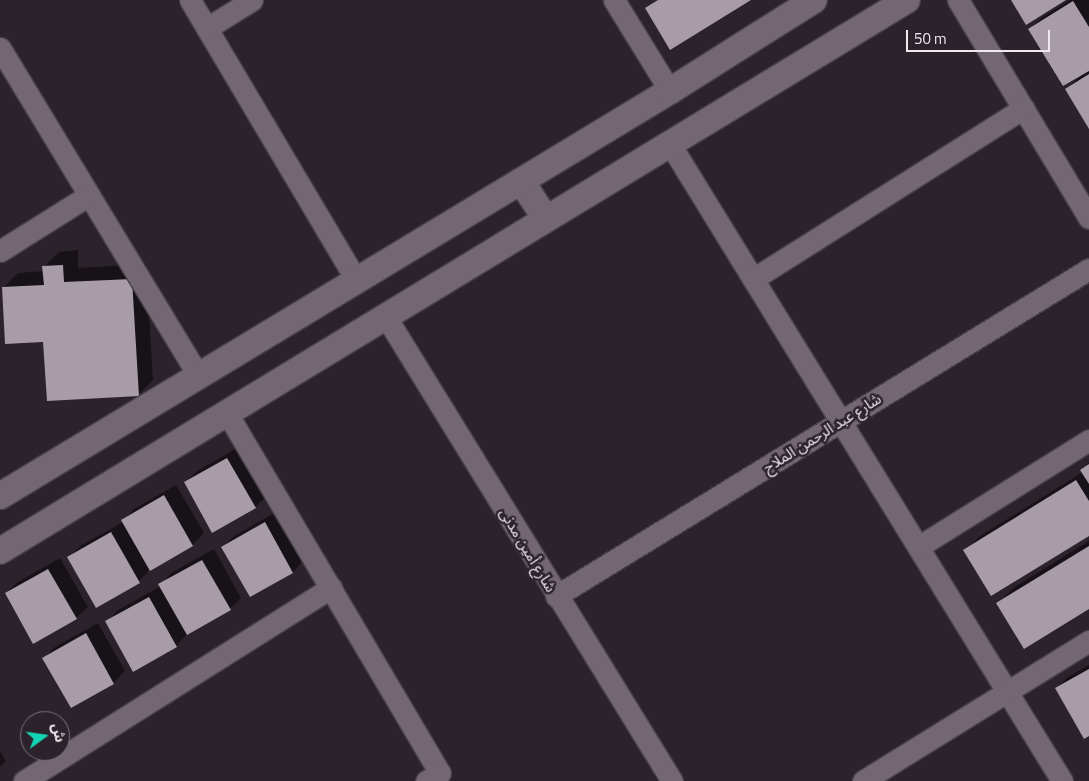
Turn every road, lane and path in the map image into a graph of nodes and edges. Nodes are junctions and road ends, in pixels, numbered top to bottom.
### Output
1 (190, 0) edge
2 (252, 0) edge
3 (614, 0) edge
4 (814, 0) edge
5 (907, 0) edge
6 (958, 0) edge
7 (207, 28) junction
8 (0, 48) edge
9 (670, 91) junction
10 (1023, 108) junction
11 (670, 144) junction
12 (520, 181) junction
13 (89, 195) junction
14 (1089, 218) edge
15 (546, 219) junction
16 (0, 251) edge
17 (1089, 269) edge
18 (753, 279) junction
19 (356, 280) junction
20 (386, 317) junction
21 (198, 375) junction
22 (227, 413) junction
23 (840, 422) junction
24 (1089, 440) edge
25 (0, 496) edge
26 (918, 547) junction
27 (0, 552) edge
28 (331, 588) junction
29 (556, 596) junction
30 (1089, 641) edge
31 (1008, 692) junction
32 (24, 781) edge
33 (426, 781) edge
34 (672, 781) edge
35 (863, 781) edge
36 (1062, 781) edge

1 - 7 street
2 - 7 street
3 - 9 street
4 - 9 street
5 - 11 street
6 - 10 street
7 - 19 street
8 - 13 street
9 - 12 street
10 - 14 street
10 - 18 street
11 - 15 street
11 - 18 street
12 - 15 street
12 - 19 street
13 - 16 street
13 - 21 street
15 - 20 street
17 - 23 street, شارع عبد الرحمن الملاح
18 - 23 street
19 - 21 street
20 - 22 street
20 - 29 street, شارع أمين مدنى
21 - 25 street
22 - 27 street
22 - 28 street
23 - 26 street
23 - 29 street, شارع عبد الرحمن الملاح
24 - 26 street
26 - 31 street
28 - 32 street
28 - 33 street
29 - 34 street, شارع أمين مدنى
30 - 31 street
31 - 35 street
31 - 36 street

